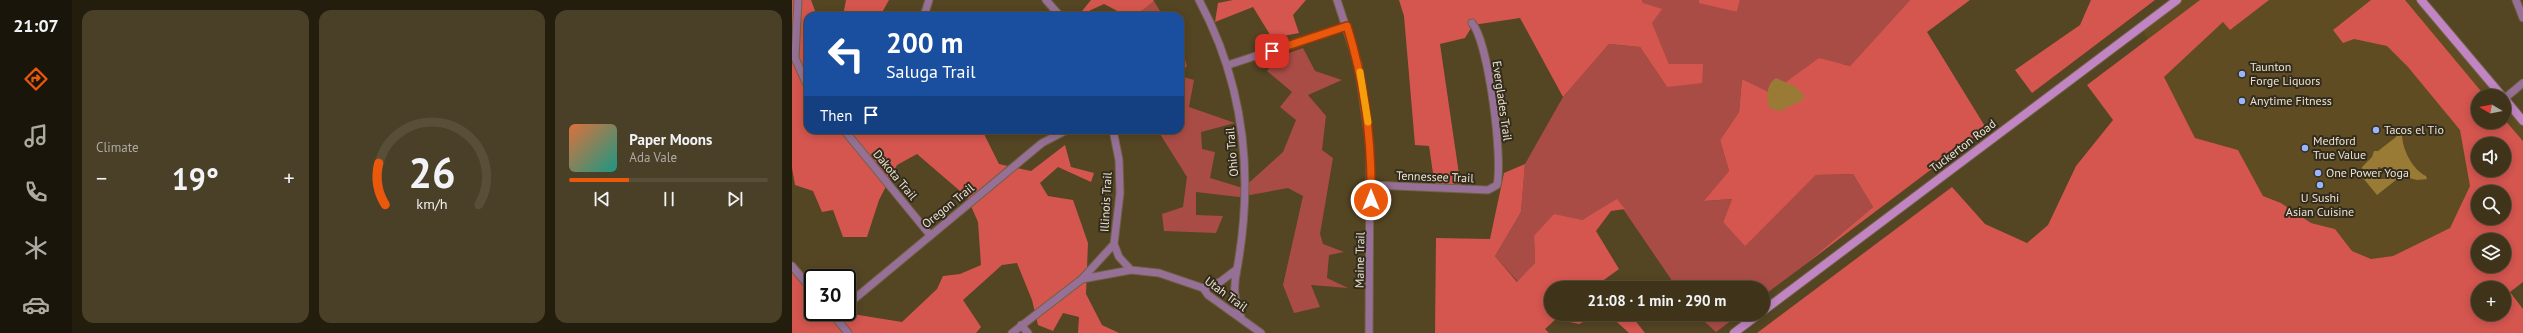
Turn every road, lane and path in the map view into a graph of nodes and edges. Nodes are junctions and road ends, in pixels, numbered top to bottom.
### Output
1 (798, 0) edge
2 (928, 0) edge
3 (1046, 0) edge
4 (1199, 0) edge
5 (1337, 0) edge
6 (2177, 0) edge
7 (2421, 0) edge
8 (2516, 0) edge
9 (925, 12) edge
10 (1056, 12) edge
11 (2523, 18) edge
12 (1472, 23) dead end
13 (1347, 26) junction
14 (1228, 65) junction
15 (804, 78) edge
16 (2523, 83) edge
17 (2496, 89) edge
18 (2511, 93) edge
19 (2511, 107) edge
20 (2523, 121) edge
21 (847, 134) edge
22 (1059, 134) edge
23 (1114, 134) edge
24 (1372, 185) junction
25 (1497, 185) joint
26 (930, 235) junction
27 (1114, 244) junction
28 (792, 266) edge
29 (1237, 269) junction
30 (1131, 270) junction
31 (1082, 279) junction
32 (804, 280) edge
33 (1203, 288) junction
34 (856, 297) edge
35 (1770, 306) edge
36 (1242, 319) junction
37 (840, 321) edge
38 (1750, 321) edge
39 (1021, 325) junction
40 (848, 333) edge
41 (1012, 333) edge
42 (1028, 333) edge
43 (1261, 333) edge
44 (1369, 333) edge
45 (1734, 333) edge

1 - 15 street
2 - 9 street
3 - 10 street
4 - 14 street, Ohio Trail
5 - 13 street, Maine Trail
6 - 35 main road, Tuckerton Road
7 - 17 main road
8 - 11 street
12 - 25 street, Everglades Trail
13 - 14 street
13 - 24 street, Maine Trail
14 - 29 street, Ohio Trail
16 - 18 street
19 - 20 main road
21 - 26 street, Dakota Trail
22 - 26 street, Oregon Trail
23 - 27 street, Illinois Trail
24 - 25 street, Tennessee Trail
24 - 44 street, Maine Trail
26 - 34 street, Oregon Trail
27 - 30 street, Illinois Trail
27 - 31 street, Utah Trail
28 - 32 street
29 - 33 street
29 - 36 street, Ohio Trail
30 - 31 street, Utah Trail
30 - 33 street, Utah Trail
31 - 39 street, Utah Trail
33 - 36 street, Utah Trail
36 - 43 street, Utah Trail
37 - 40 street
38 - 45 main road
39 - 41 street, Utah Trail
39 - 42 street

